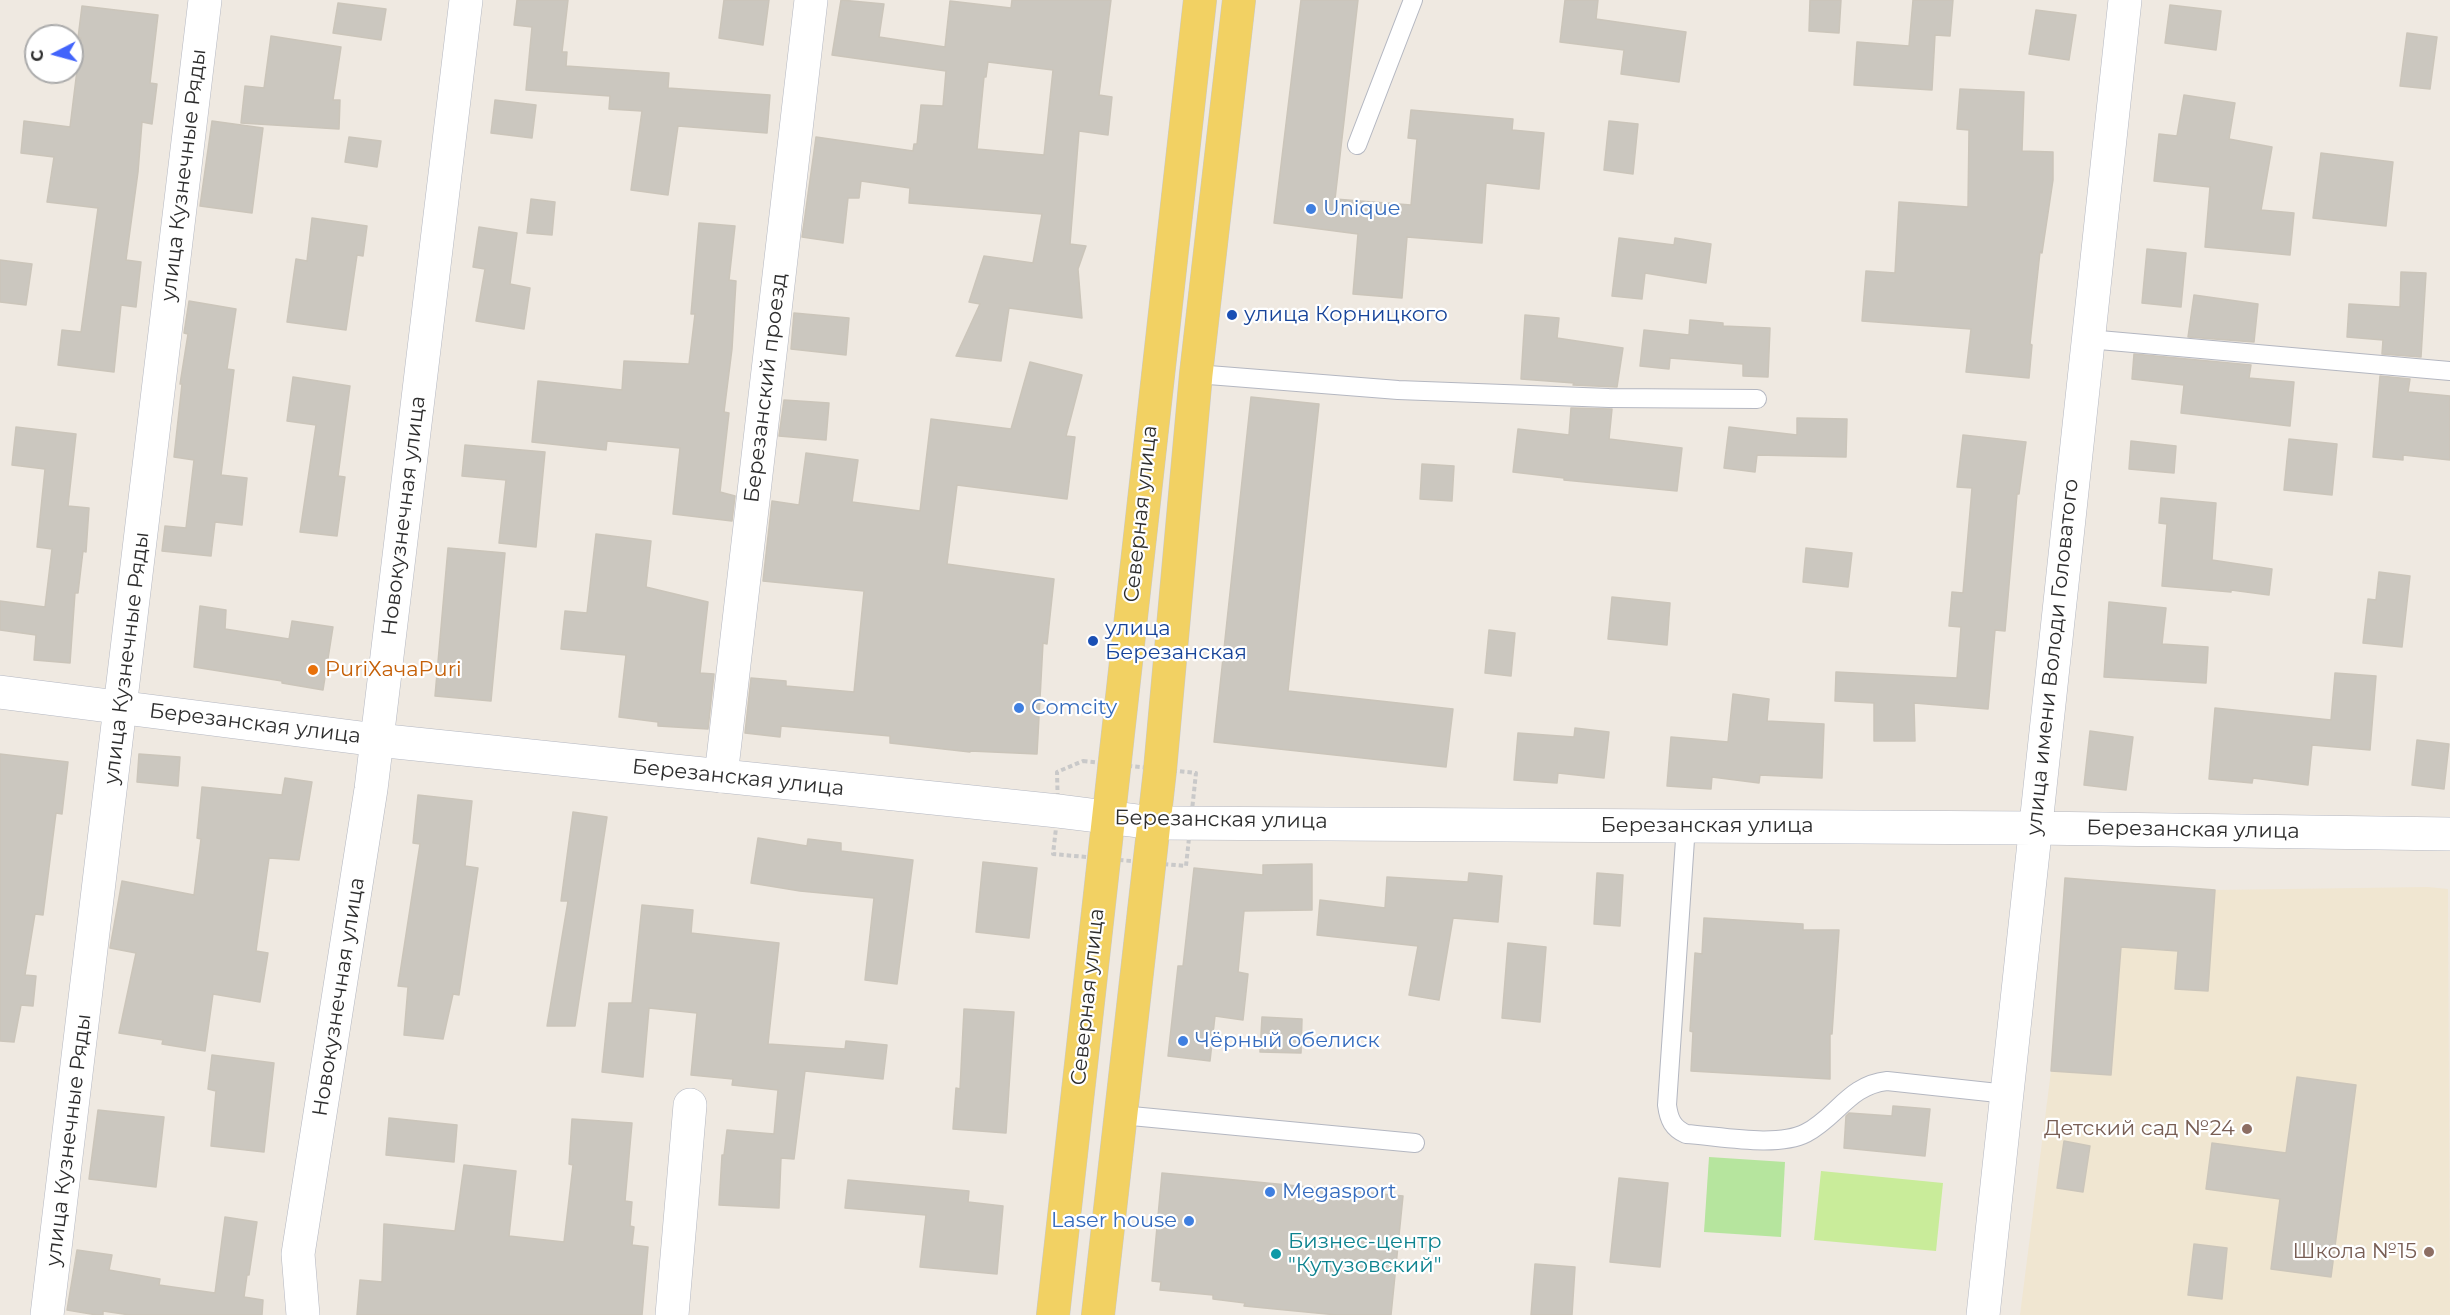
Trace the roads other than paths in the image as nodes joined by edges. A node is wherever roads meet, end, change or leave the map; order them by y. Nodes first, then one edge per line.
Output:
1 (205, 0) edge
2 (466, 0) edge
3 (811, 0) edge
4 (1200, 0) edge
5 (1239, 0) edge
6 (1413, 0) edge
7 (2125, 0) edge
8 (1357, 145) dead end
9 (2088, 339) junction
10 (2450, 371) edge
11 (1197, 374) junction
12 (1757, 399) dead end
13 (0, 692) edge
14 (121, 708) junction
15 (377, 740) junction
16 (721, 776) junction
17 (1107, 818) junction
18 (1154, 823) junction
19 (1686, 825) junction
20 (2034, 828) junction
21 (2450, 834) edge
22 (2007, 1094) junction
23 (690, 1105) dead end
24 (1121, 1116) junction
25 (1416, 1143) dead end
26 (47, 1315) edge
27 (303, 1315) edge
28 (672, 1315) edge
29 (1053, 1315) edge
30 (1098, 1315) edge
31 (1983, 1315) edge

1 - 14 street, улица Кузнечные Ряды
2 - 15 street, Новокузнечная улица
3 - 16 street, Березанский проезд
4 - 17 main road, Северная улица
5 - 11 main road, Северная улица
6 - 8 lane
7 - 9 street, улица имени Володи Головатого
9 - 10 lane
9 - 20 street, улица имени Володи Головатого
11 - 12 lane
11 - 18 main road, Северная улица
13 - 14 street, Березанская улица
14 - 15 street, Березанская улица
14 - 26 street, улица Кузнечные Ряды
15 - 16 street, Березанская улица
15 - 27 street, Новокузнечная улица
16 - 17 street, Березанская улица
17 - 18 street, Березанская улица
17 - 29 main road, Северная улица
18 - 19 street, Березанская улица
18 - 24 main road, Северная улица
19 - 20 street, Березанская улица
19 - 22 lane
20 - 21 street, Березанская улица
20 - 22 street, улица имени Володи Головатого
22 - 31 street, улица имени Володи Головатого
23 - 28 street
24 - 25 lane
24 - 30 main road, Северная улица

